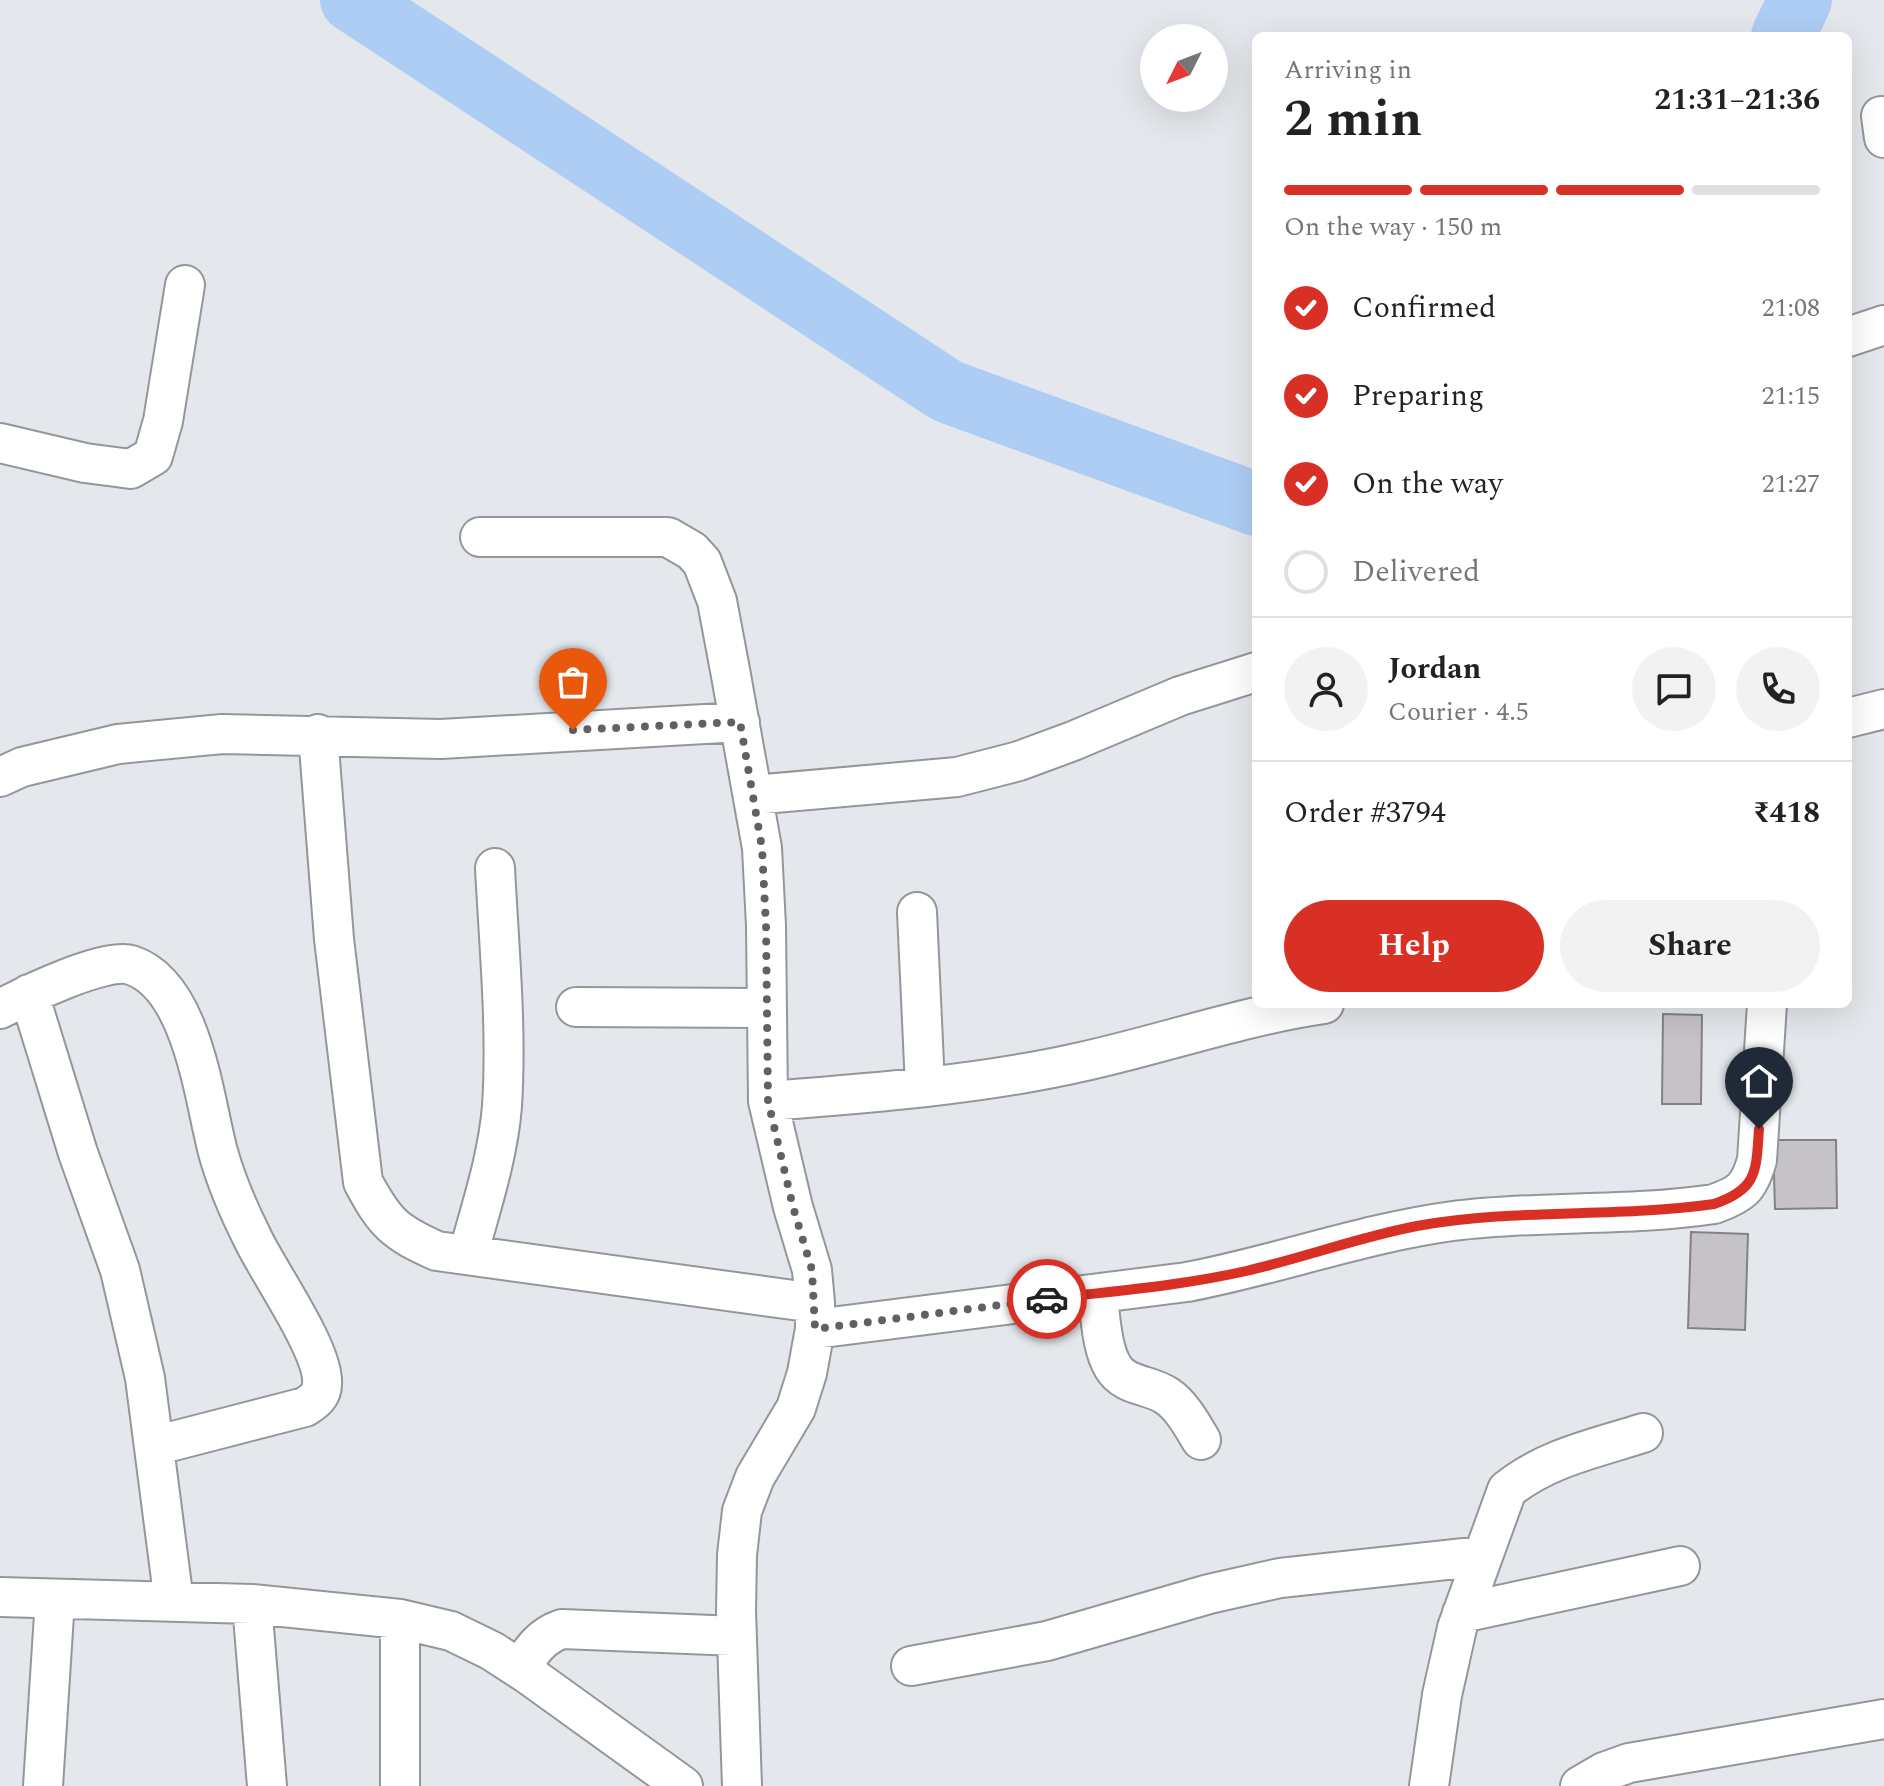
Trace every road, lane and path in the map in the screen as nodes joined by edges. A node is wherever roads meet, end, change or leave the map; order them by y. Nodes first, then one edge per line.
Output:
1 (185, 285) dead end
2 (1884, 325) edge
3 (1852, 336) edge
4 (0, 443) edge
5 (480, 537) dead end
6 (1252, 673) edge
7 (1884, 709) edge
8 (1852, 717) edge
9 (740, 722) junction
10 (318, 734) junction
11 (0, 777) edge
12 (753, 795) junction
13 (495, 868) dead end
14 (917, 912) dead end
15 (14, 1002) edge
16 (576, 1007) dead end
17 (765, 1008) junction
18 (1304, 1008) edge
19 (1767, 1008) edge
20 (925, 1086) junction
21 (768, 1101) junction
22 (468, 1255) junction
23 (1097, 1294) junction
24 (815, 1316) junction
25 (1643, 1433) dead end
26 (1201, 1440) dead end
27 (154, 1446) junction
28 (1483, 1556) junction
29 (1680, 1566) dead end
30 (0, 1597) edge
31 (55, 1599) junction
32 (174, 1602) junction
33 (252, 1604) junction
34 (1462, 1613) junction
35 (400, 1619) junction
36 (737, 1636) junction
37 (911, 1666) dead end
38 (520, 1669) junction
39 (1884, 1719) edge
40 (43, 1786) edge
41 (267, 1786) edge
42 (400, 1786) edge
43 (683, 1786) edge
44 (742, 1786) edge
45 (1429, 1786) edge
46 (1580, 1786) edge

1 - 4 street
2 - 3 street
5 - 9 street
6 - 12 street
7 - 8 street
9 - 10 street
9 - 12 street
10 - 11 street
10 - 22 street
12 - 17 street
13 - 22 street
14 - 20 street
15 - 27 street
15 - 27 street
16 - 17 street
17 - 21 street
18 - 20 street
19 - 23 street
20 - 21 street
21 - 24 street
22 - 24 street
23 - 24 street
23 - 26 street
24 - 36 street
25 - 28 street
27 - 32 street
28 - 34 street
28 - 37 street
29 - 34 street
30 - 31 street
31 - 32 street
31 - 40 street
32 - 33 street
33 - 35 street
33 - 41 street
34 - 45 street
35 - 38 street
35 - 42 street
36 - 38 street
36 - 44 street
38 - 43 street
39 - 46 street

